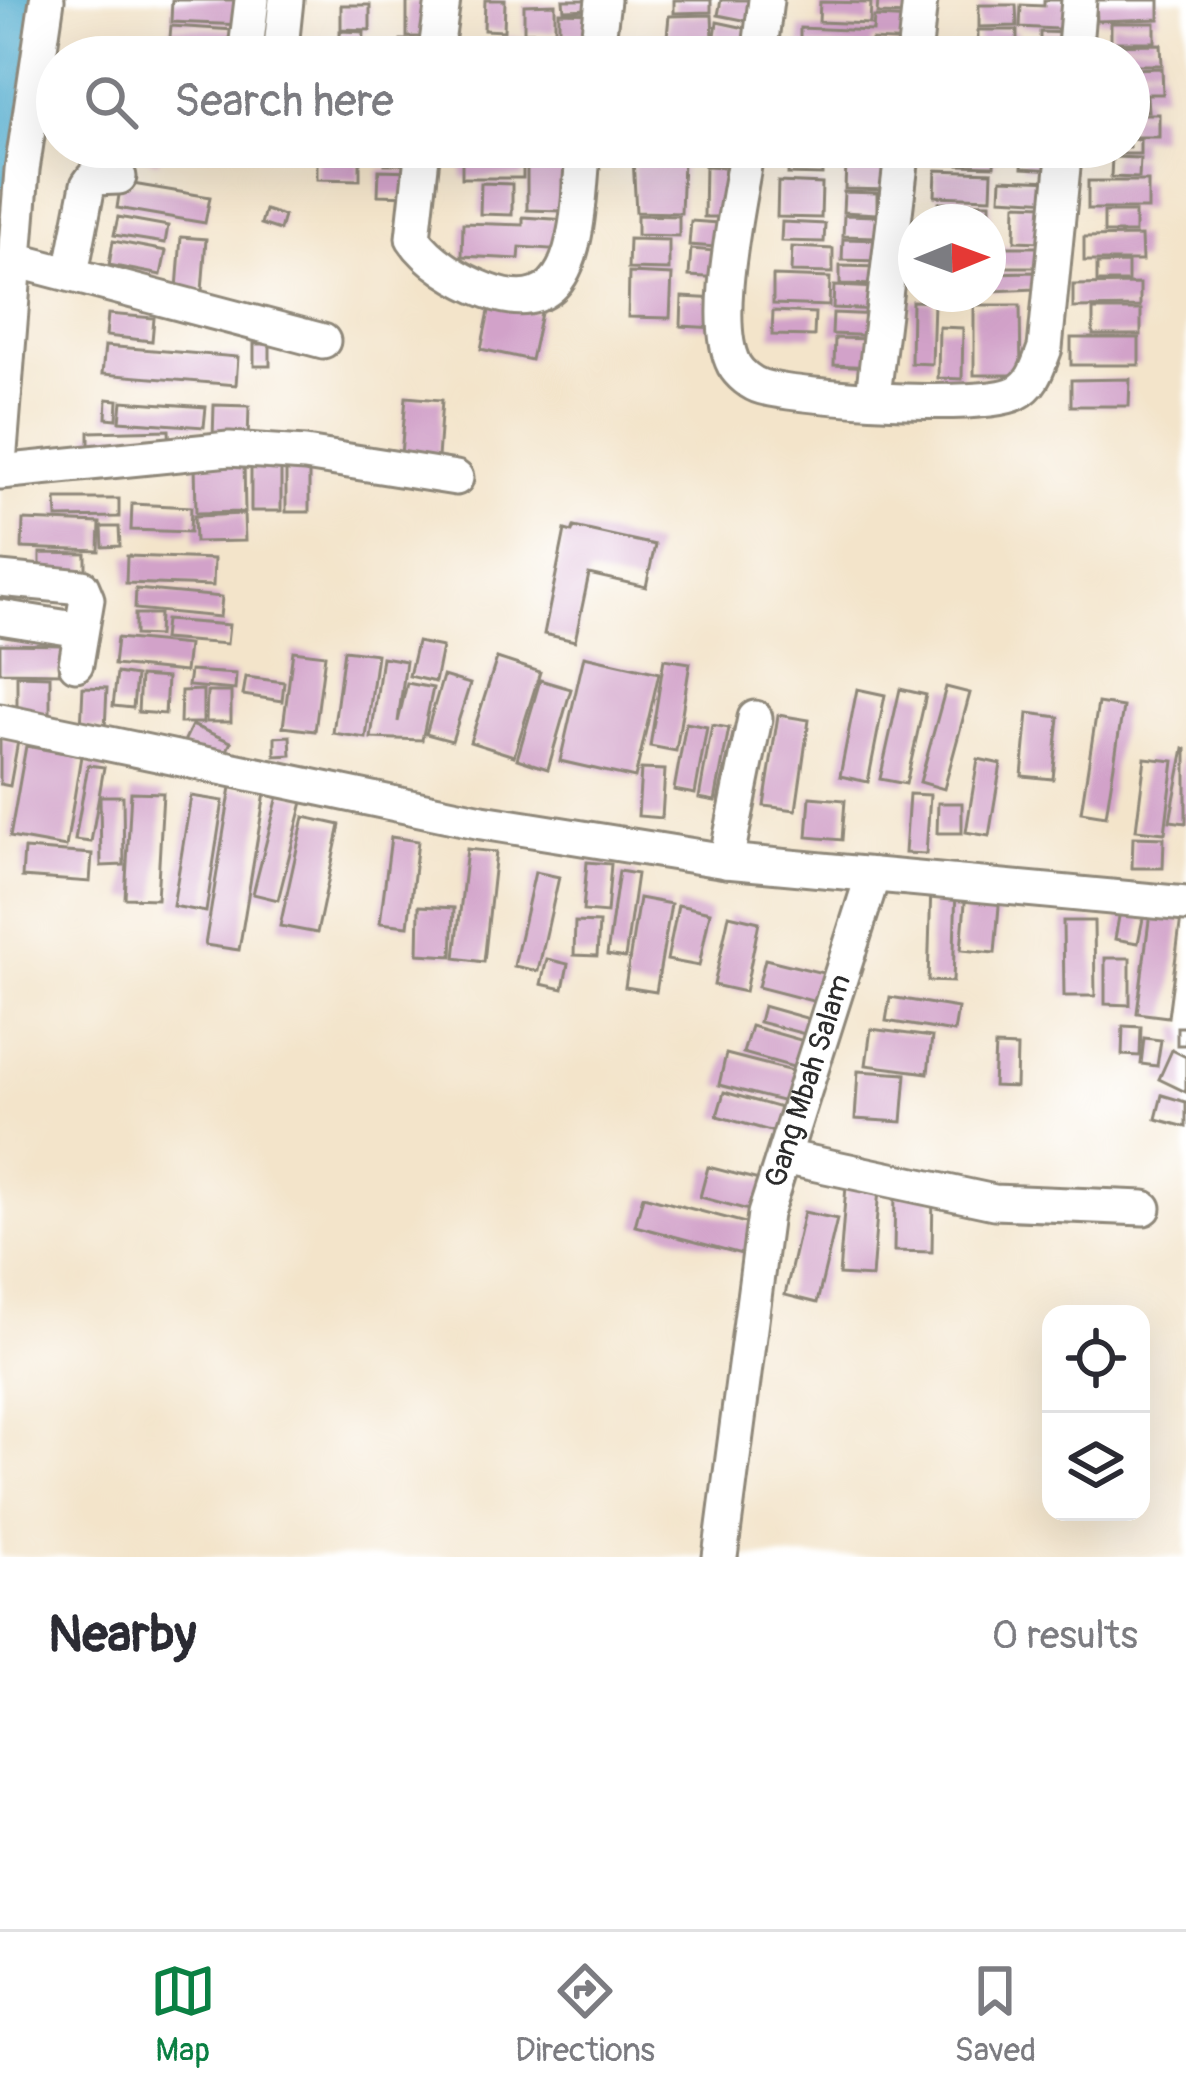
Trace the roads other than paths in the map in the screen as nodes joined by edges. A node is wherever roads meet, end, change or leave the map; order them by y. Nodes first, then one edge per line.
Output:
1 (47, 0) edge
2 (252, 0) edge
3 (286, 0) edge
4 (443, 0) edge
5 (603, 0) edge
6 (766, 0) edge
7 (920, 0) edge
8 (1079, 0) edge
9 (43, 36) edge
10 (248, 36) edge
11 (282, 36) edge
12 (438, 36) edge
13 (599, 36) edge
14 (762, 36) edge
15 (916, 36) edge
16 (1076, 36) edge
17 (36, 89) edge
18 (421, 168) edge
19 (581, 168) edge
20 (744, 168) edge
21 (900, 168) edge
22 (1063, 168) edge
23 (118, 177) dead end
24 (15, 260) junction
25 (71, 273) junction
26 (323, 341) dead end
27 (873, 396) junction
28 (0, 451) edge
29 (0, 472) edge
30 (456, 478) dead end
31 (0, 579) edge
32 (0, 617) edge
33 (755, 718) dead end
34 (0, 721) edge
35 (726, 861) junction
36 (873, 875) junction
37 (1186, 904) edge
38 (784, 1157) junction
39 (1144, 1208) dead end
40 (720, 1557) edge

1 - 9 street
2 - 10 street
3 - 11 street
4 - 12 street
5 - 13 street
6 - 14 street
7 - 15 street
8 - 16 street
17 - 24 street
18 - 19 street
20 - 27 street
21 - 27 street
22 - 27 street
23 - 25 street
24 - 25 street
24 - 28 street
25 - 26 street
29 - 30 street
31 - 32 street
33 - 35 street
34 - 35 street
35 - 36 street
36 - 37 street
36 - 38 street, Gang Mbah Salam
38 - 39 street
38 - 40 street, Gang Mbah Salam

